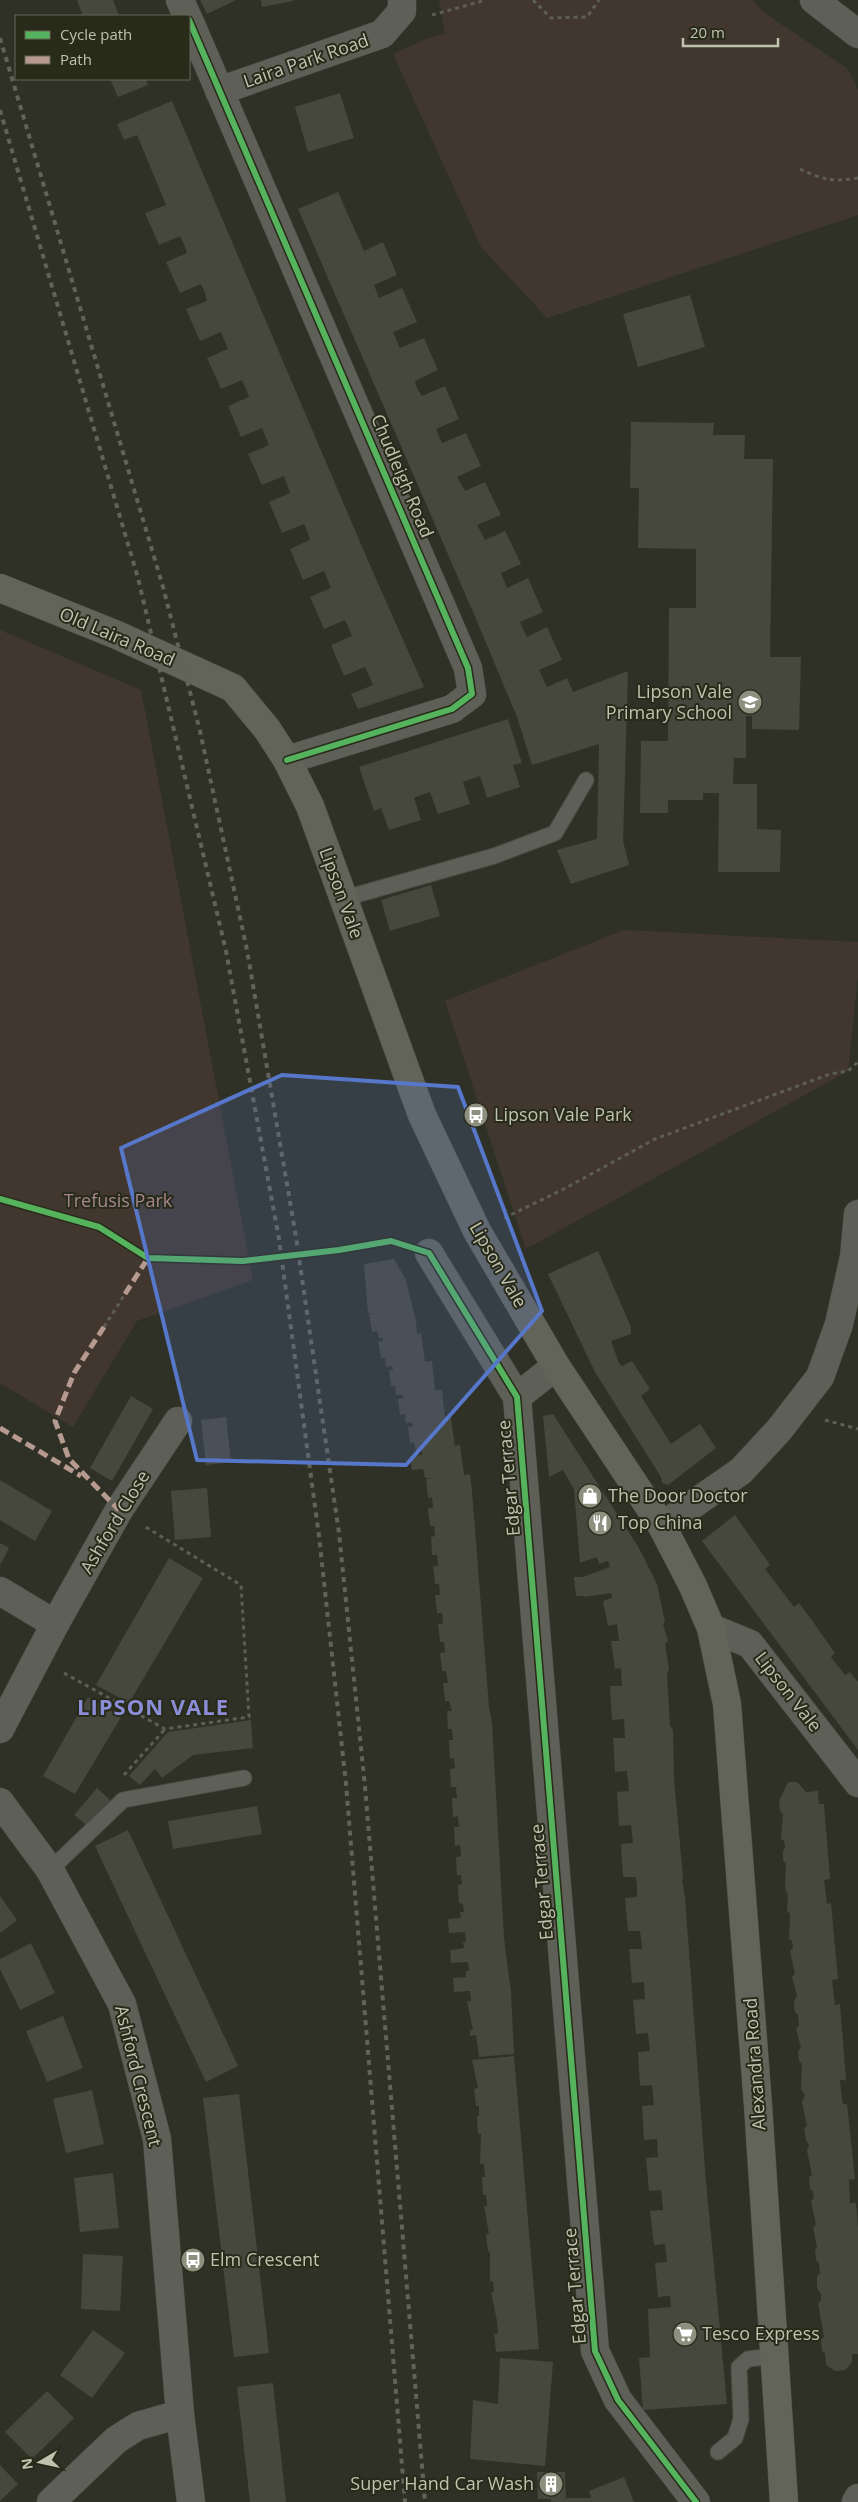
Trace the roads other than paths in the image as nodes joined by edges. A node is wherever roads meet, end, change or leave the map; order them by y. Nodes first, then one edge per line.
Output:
1 (180, 0) edge
2 (814, 0) edge
3 (402, 5) edge
4 (187, 15) edge
5 (190, 22) edge
6 (857, 31) edge
7 (219, 91) junction
8 (0, 588) edge
9 (233, 688) joint
10 (287, 760) junction
11 (586, 780) dead end
12 (342, 899) junction
13 (858, 1214) edge
14 (429, 1253) dead end
15 (556, 1366) junction
16 (517, 1397) junction
17 (178, 1421) dead end
18 (662, 1526) junction
19 (0, 1591) edge
20 (55, 1624) junction
21 (711, 1628) junction
22 (0, 1729) edge
23 (244, 1778) dead end
24 (858, 1783) edge
25 (0, 1802) edge
26 (50, 1870) junction
27 (774, 2356) junction
28 (180, 2414) junction
29 (718, 2452) dead end
30 (858, 2498) edge
31 (51, 2502) edge
32 (191, 2502) edge
33 (696, 2502) edge
34 (784, 2502) edge
35 (856, 2502) edge

1 - 4 street
2 - 6 street
3 - 7 street, Laira Park Road
5 - 7 street
7 - 10 street, Chudleigh Road
8 - 9 main road, Old Laira Road
9 - 10 main road, Lipson Vale
10 - 12 main road, Lipson Vale
11 - 12 lane
12 - 15 main road, Lipson Vale
13 - 18 street
14 - 16 street, Edgar Terrace
15 - 16 street, Edgar Terrace
15 - 18 main road, Lipson Vale
16 - 33 street, Edgar Terrace
17 - 20 street, Ashford Close
18 - 21 main road, Lipson Vale
19 - 20 street
20 - 22 street, Ashford Close
21 - 24 street, Lipson Vale
21 - 27 main road, Alexandra Road
23 - 26 lane
25 - 26 street, Ashford Crescent
26 - 28 street, Ashford Crescent
27 - 29 lane
27 - 34 main road, Alexandra Road
28 - 31 street
28 - 32 street, Ashford Crescent
30 - 35 street

